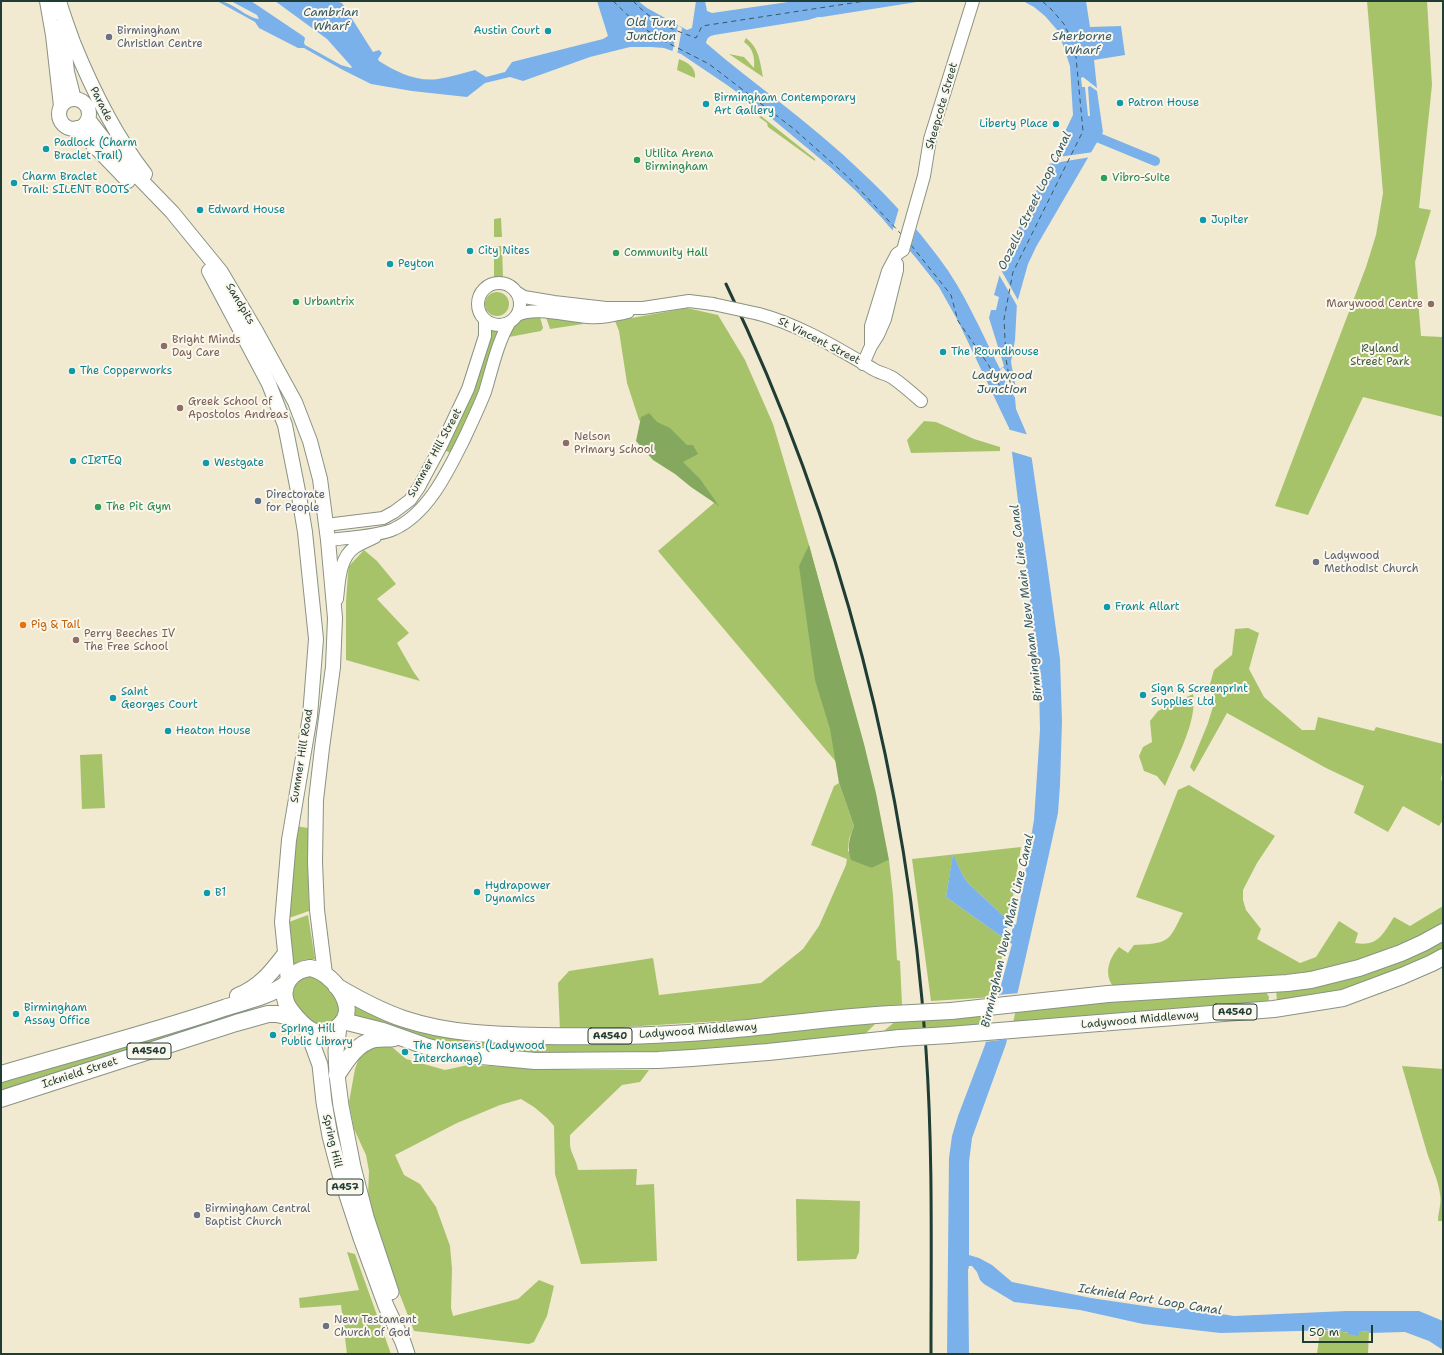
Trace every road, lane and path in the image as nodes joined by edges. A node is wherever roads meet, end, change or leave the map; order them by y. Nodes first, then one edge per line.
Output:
1 (47, 1) edge
2 (973, 1) edge
3 (60, 4) edge
4 (74, 99) junction
5 (61, 106) junction
6 (88, 119) junction
7 (77, 128) junction
8 (172, 212) junction
9 (516, 292) junction
10 (643, 308) junction
11 (513, 319) junction
12 (485, 320) junction
13 (863, 364) junction
14 (875, 371) dead end
15 (315, 529) junction
16 (383, 533) junction
17 (328, 540) junction
18 (335, 618) junction
19 (1443, 932) edge
20 (284, 956) junction
21 (1443, 957) edge
22 (325, 974) junction
23 (287, 982) junction
24 (1271, 984) junction
25 (336, 986) junction
26 (1274, 1009) junction
27 (196, 1018) junction
28 (302, 1023) junction
29 (341, 1023) junction
30 (404, 1038) junction
31 (1, 1074) edge
32 (338, 1075) junction
33 (1, 1100) edge
34 (405, 1348) edge

1 - 5 main road
2 - 13 street, Sheepcote Street
3 - 4 main road, Parade
3 - 8 main road, Parade
4 - 5 main road
4 - 6 main road
5 - 7 main road
6 - 7 main road
6 - 8 main road, Sandpits
7 - 15 main road, Sandpits
8 - 15 main road, Sandpits
9 - 10 street, St Vincent Street
9 - 11 street
9 - 12 street
10 - 11 street, St Vincent Street
10 - 13 street, St Vincent Street, bridge
11 - 12 street
11 - 16 street, Summer Hill Street
12 - 15 street, Summer Hill Street
13 - 14 street, St Vincent Street
15 - 17 main road
15 - 20 main road, Summer Hill Road
16 - 17 street, Summer Hill Street
16 - 18 street, Summer Hill Street
17 - 18 main road, Summer Hill Road
18 - 22 main road, Summer Hill Road
19 - 24 highway, A4540
20 - 23 main road, Summer Hill Road
20 - 27 highway, A4540
21 - 26 highway, Ladywood Middleway / A4540
22 - 23 highway, A4540
22 - 25 highway, Spring Hill / A4540
23 - 27 highway, Icknield Street / A4540
23 - 28 highway, Spring Hill
24 - 25 highway, Ladywood Middleway / A4540, bridge
24 - 26 highway
25 - 29 highway, Spring Hill / A4540
26 - 30 highway, Ladywood Middleway / A4540, bridge
27 - 31 highway, Icknield Street / A4540
28 - 29 highway, A4540
28 - 33 highway, Icknield Street / A4540
28 - 34 main road, Spring Hill / A457
29 - 30 highway, A4540
29 - 32 main road, Spring Hill / A457
30 - 32 highway, A4540
32 - 34 main road, Spring Hill / A457

